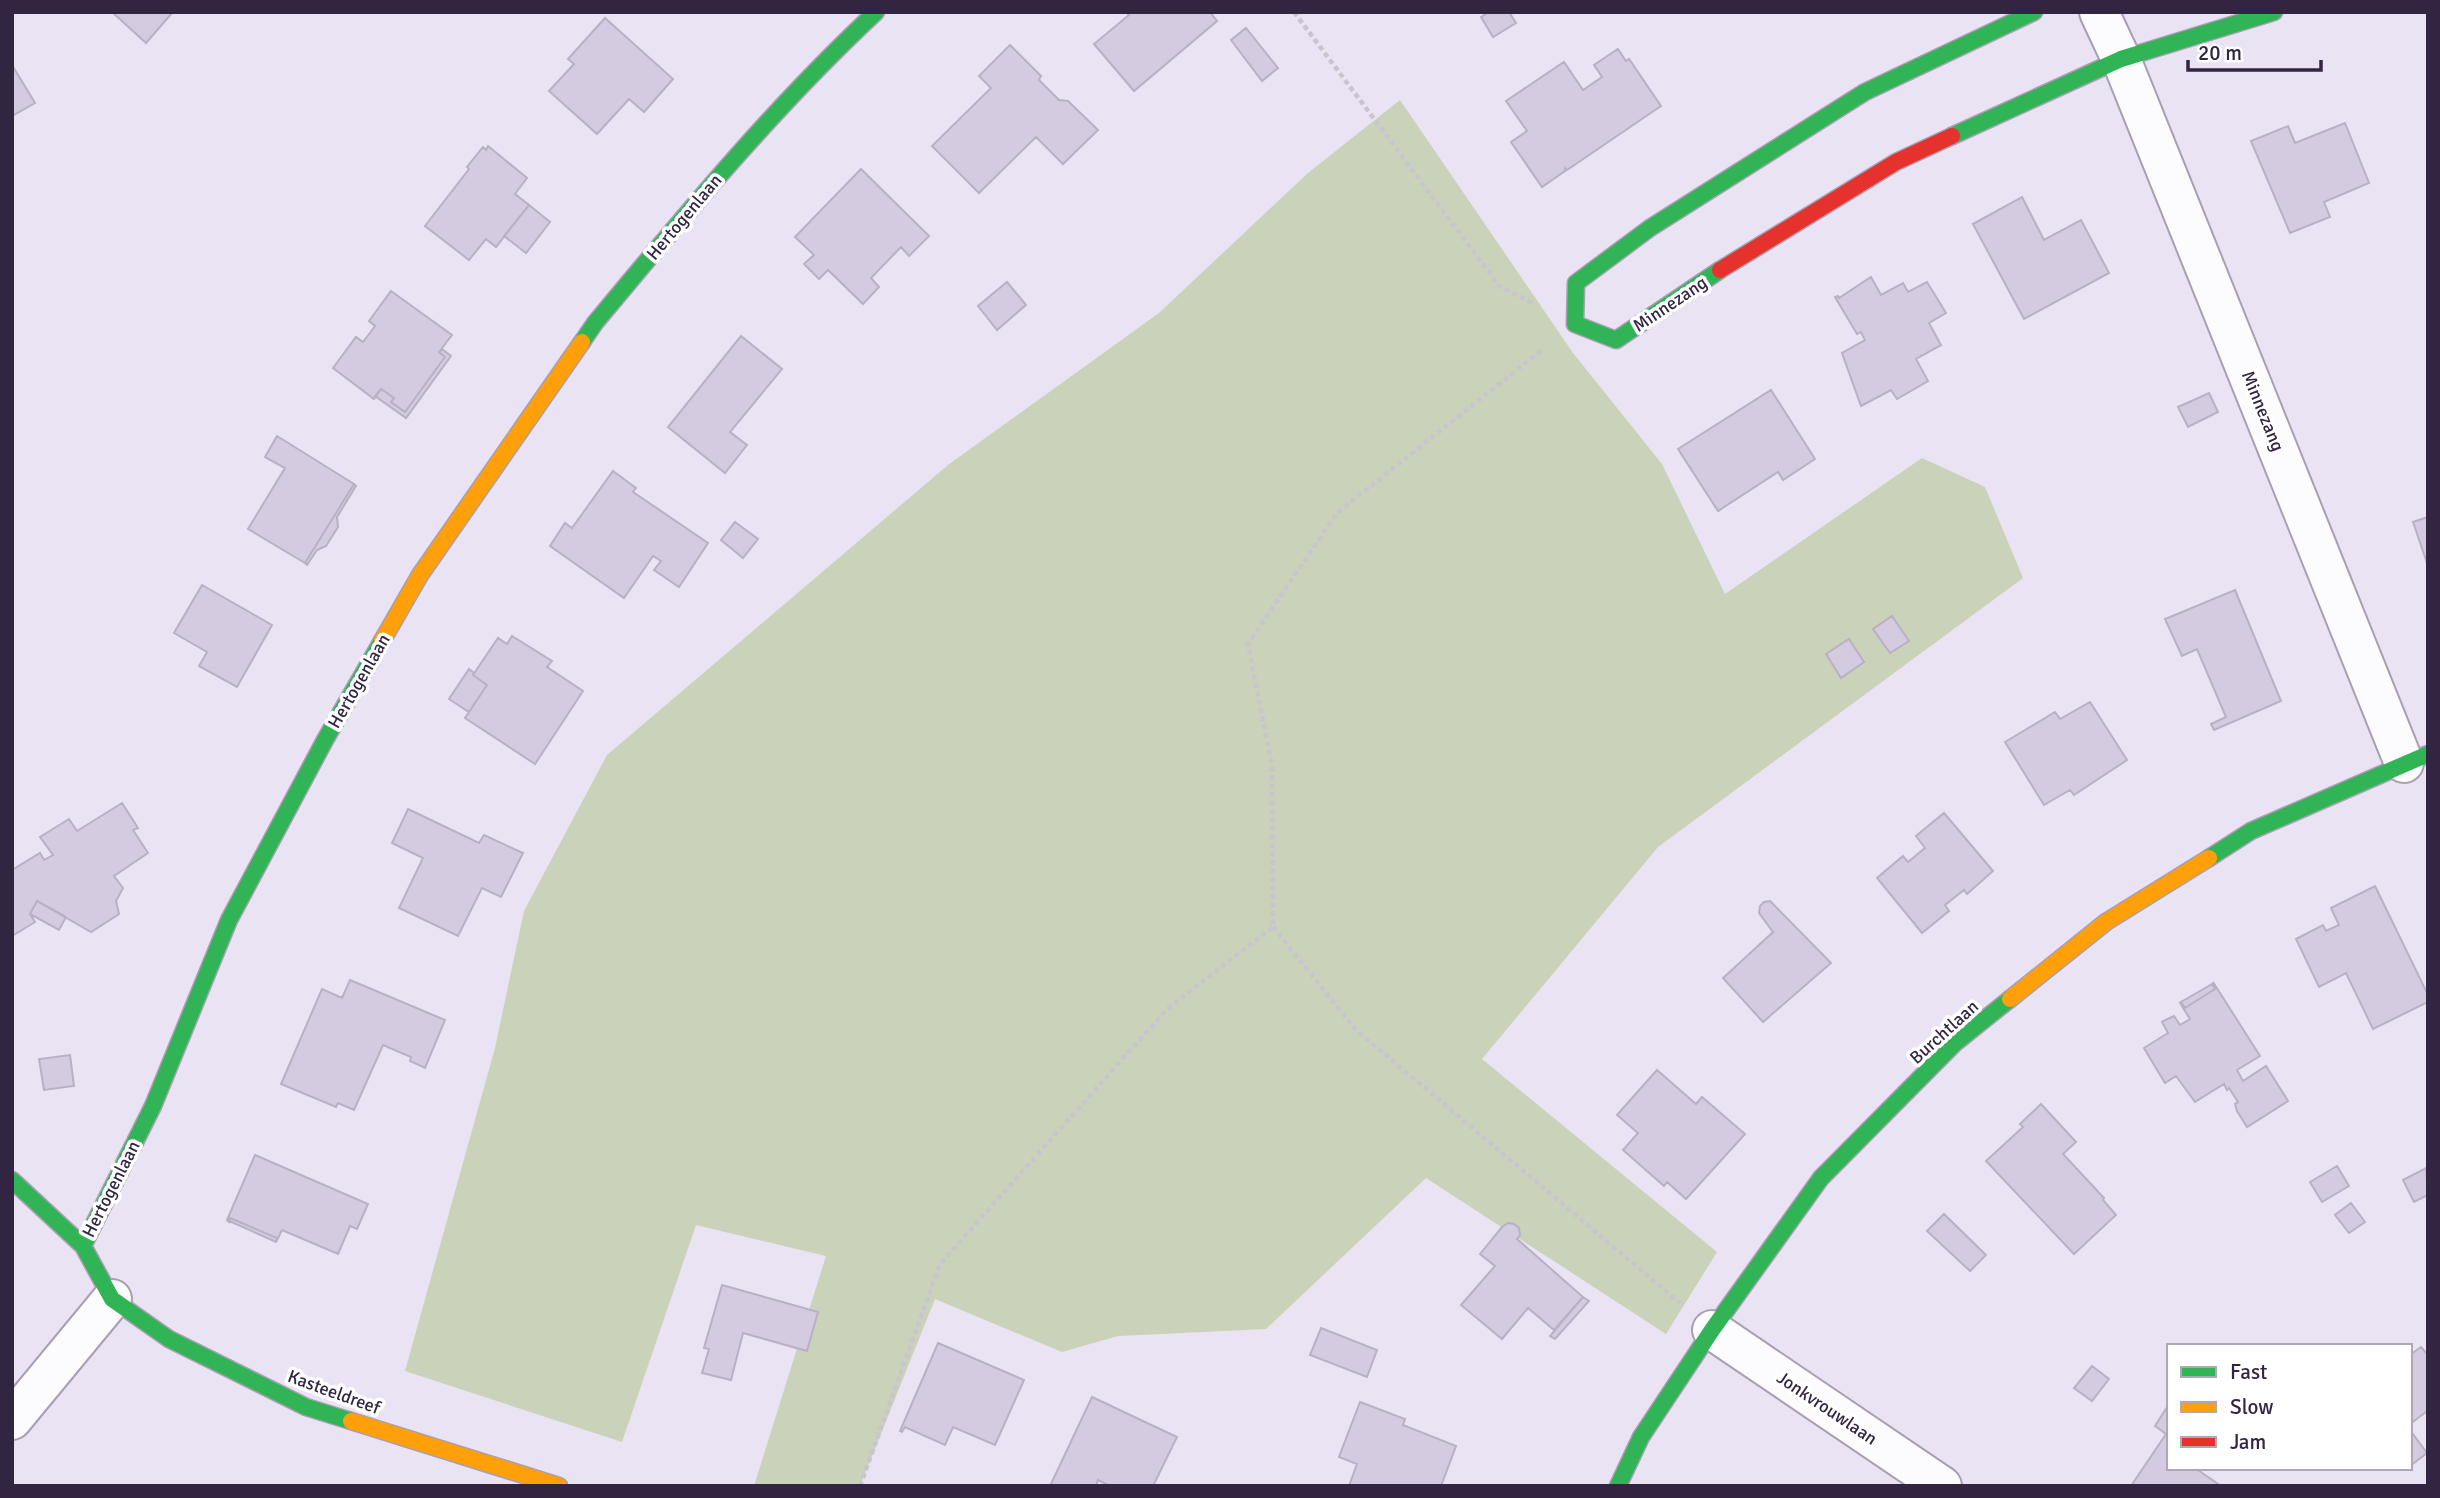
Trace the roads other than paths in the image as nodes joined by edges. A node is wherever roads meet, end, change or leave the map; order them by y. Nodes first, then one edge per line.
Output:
1 (876, 12) edge
2 (2035, 12) edge
3 (2099, 12) edge
4 (2274, 12) edge
5 (2122, 59) junction
6 (2416, 758) edge
7 (12, 1180) edge
8 (83, 1245) junction
9 (112, 1298) junction
10 (1712, 1330) junction
11 (12, 1420) edge
12 (559, 1486) edge
13 (1618, 1486) edge
14 (1942, 1486) edge

1 - 8 street, Hertogenlaan
2 - 5 street, Minnezang
3 - 5 street, Minnezang
4 - 5 street, Minnezang
5 - 6 street, Minnezang
6 - 10 street, Burchtlaan
7 - 8 street
8 - 9 street, Hertogenlaan
9 - 11 street
9 - 12 street, Kasteeldreef
10 - 13 street, Burchtlaan
10 - 14 street, Jonkvrouwlaan

